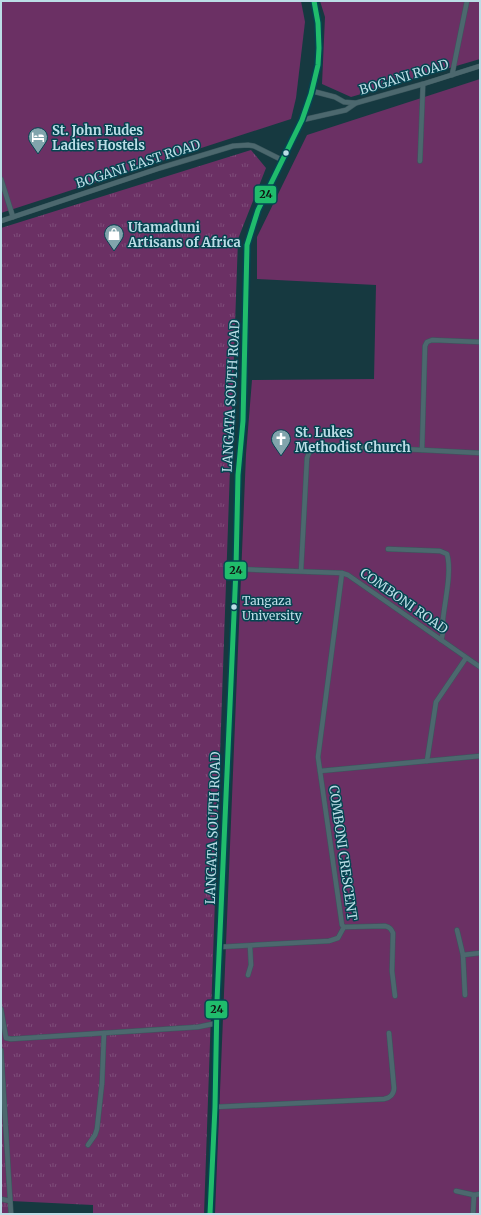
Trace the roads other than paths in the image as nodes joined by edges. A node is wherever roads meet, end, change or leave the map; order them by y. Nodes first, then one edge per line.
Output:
1 (314, 1) edge
2 (468, 1) edge
3 (480, 66) edge
4 (452, 75) junction
5 (423, 84) junction
6 (312, 91) junction
7 (356, 103) junction
8 (302, 120) junction
9 (282, 160) junction
10 (420, 161) dead end
11 (1, 179) edge
12 (12, 217) junction
13 (1, 221) edge
14 (480, 342) edge
15 (422, 450) junction
16 (480, 453) edge
17 (388, 549) dead end
18 (236, 569) junction
19 (301, 571) junction
20 (342, 573) junction
21 (441, 640) junction
22 (466, 658) junction
23 (480, 668) edge
24 (480, 756) edge
25 (427, 760) junction
26 (320, 771) junction
27 (344, 927) junction
28 (457, 930) dead end
29 (250, 946) junction
30 (219, 947) junction
31 (480, 953) edge
32 (463, 955) junction
33 (248, 975) dead end
34 (465, 995) dead end
35 (395, 996) dead end
36 (1, 1009) edge
37 (217, 1023) junction
38 (104, 1032) junction
39 (389, 1033) dead end
40 (1, 1050) edge
41 (215, 1107) junction
42 (88, 1145) dead end
43 (456, 1191) dead end
44 (480, 1194) edge
45 (474, 1195) junction
46 (1, 1199) edge
47 (10, 1201) junction
48 (11, 1214) edge
49 (210, 1214) edge
50 (473, 1214) edge

1 - 6 street, LANGATA SOUTH ROAD
2 - 4 street
3 - 4 street, BOGANI ROAD
4 - 5 street, BOGANI ROAD
5 - 7 street, BOGANI ROAD
5 - 10 street
6 - 7 street, BOGANI ROAD
6 - 8 street, LANGATA SOUTH ROAD
7 - 8 street
8 - 9 street, LANGATA SOUTH ROAD
9 - 12 street, BOGANI EAST ROAD
9 - 18 street, LANGATA SOUTH ROAD
11 - 12 street
12 - 13 street, BOGANI EAST ROAD
14 - 15 street
15 - 16 street
15 - 19 street
17 - 21 street
18 - 19 street, COMBONI ROAD
18 - 30 street, LANGATA SOUTH ROAD
19 - 20 street, COMBONI ROAD
20 - 21 street, COMBONI ROAD
20 - 26 street, COMBONI CRESCENT
21 - 22 street, COMBONI ROAD
22 - 23 street, COMBONI ROAD
22 - 25 street
24 - 25 street
25 - 26 street
26 - 27 street, COMBONI CRESCENT
27 - 29 street, COMBONI CRESCENT
27 - 35 street
28 - 32 street
29 - 30 street, COMBONI CRESCENT
29 - 33 street
30 - 37 street, LANGATA SOUTH ROAD
31 - 32 street
32 - 34 street
36 - 38 street
37 - 38 street
37 - 41 street, LANGATA SOUTH ROAD
38 - 42 street
39 - 41 street
40 - 47 street
41 - 49 street, LANGATA SOUTH ROAD
43 - 45 street
44 - 45 street
45 - 50 street
46 - 47 street
47 - 48 street

